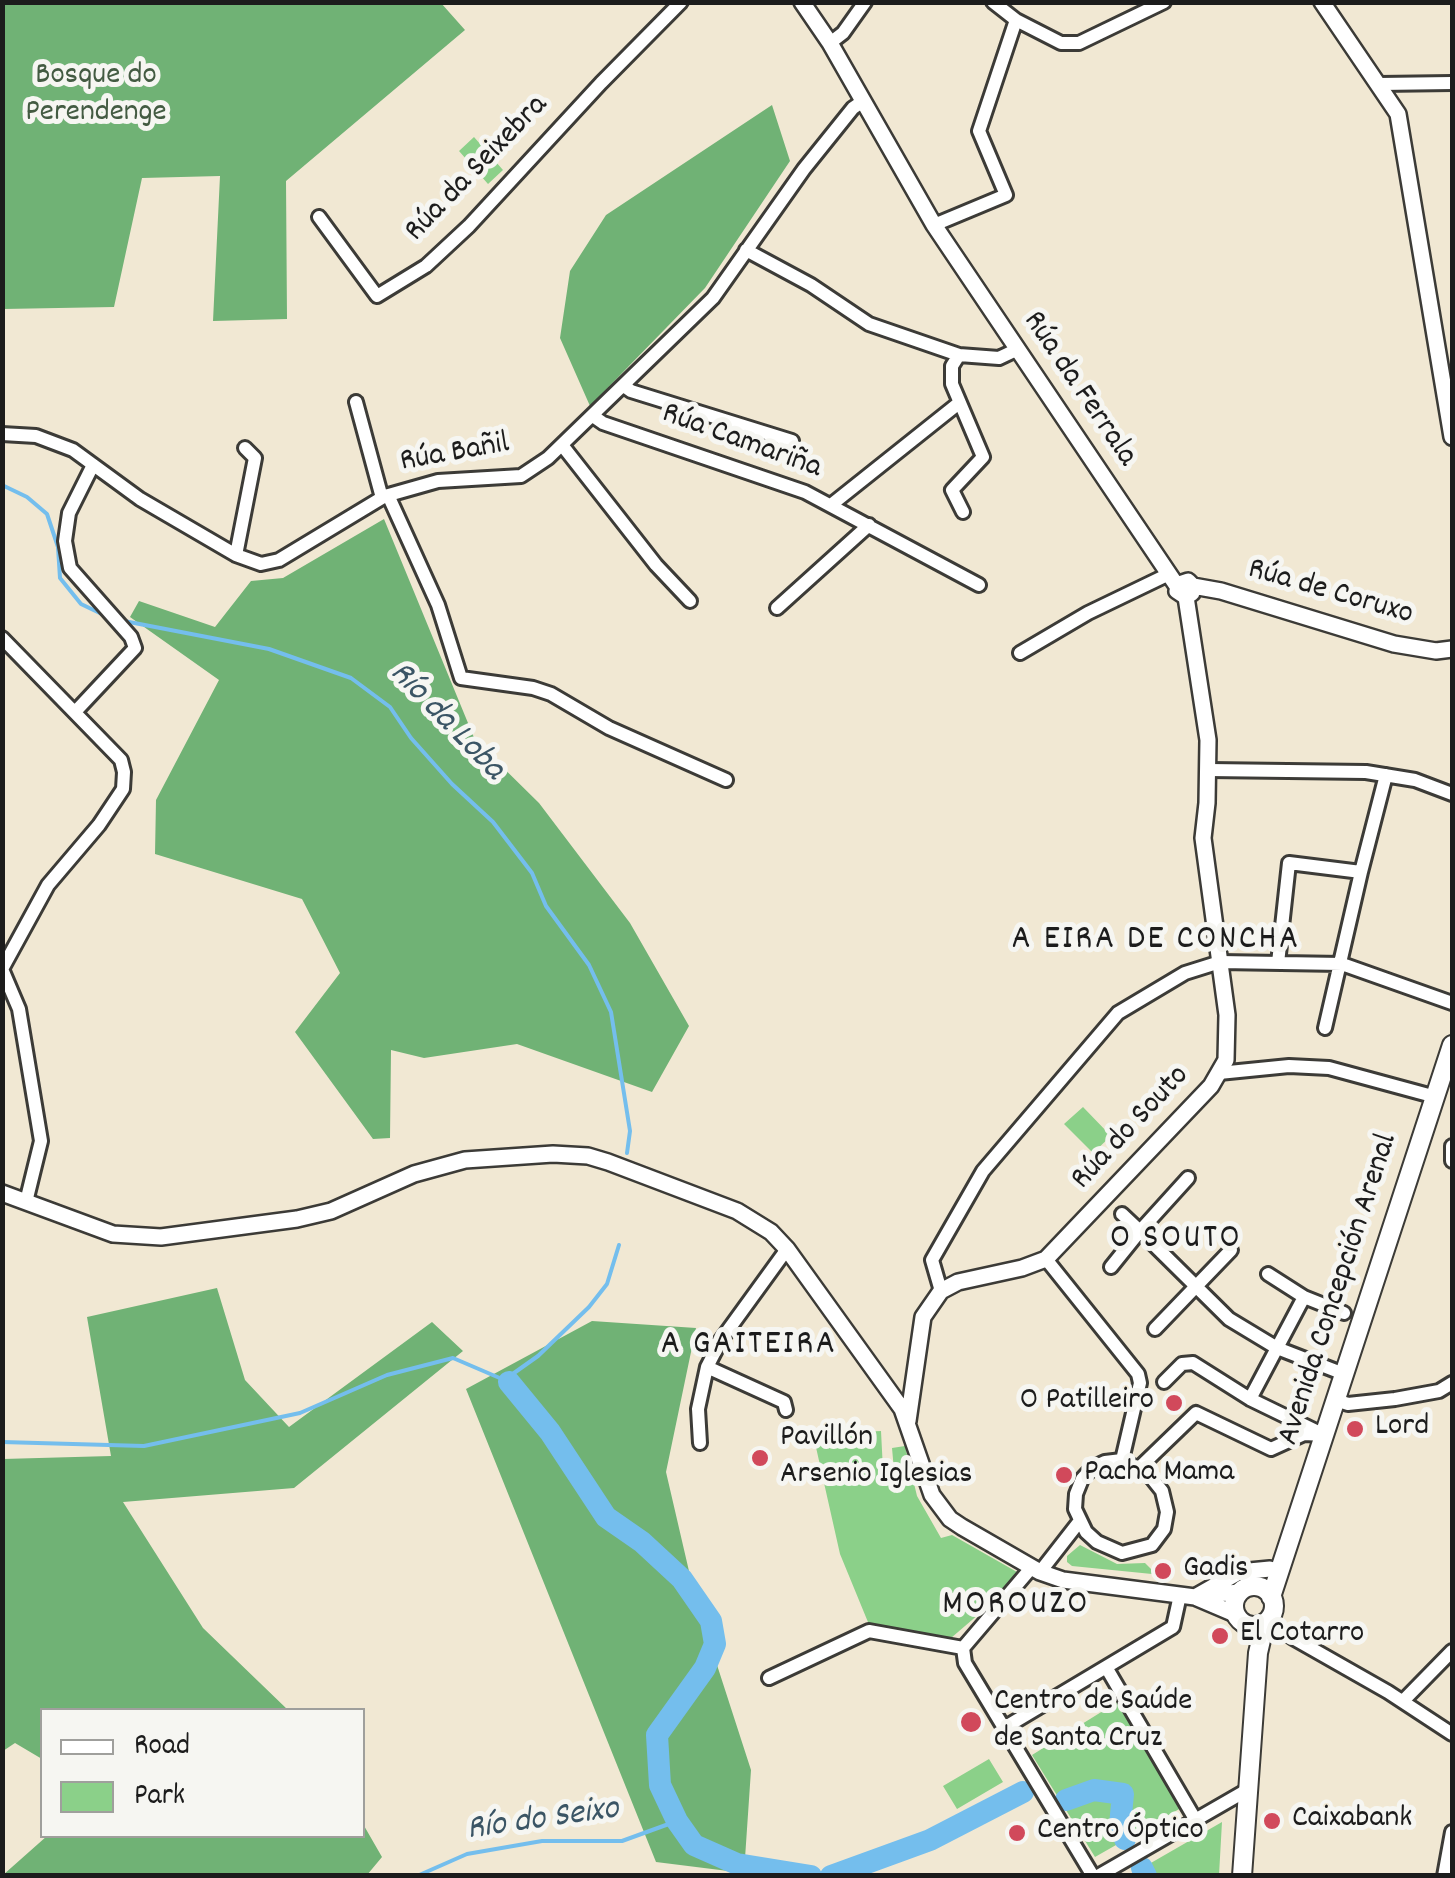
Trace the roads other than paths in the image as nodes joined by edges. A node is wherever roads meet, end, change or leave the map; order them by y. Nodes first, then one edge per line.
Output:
1 (681, 2) edge
2 (802, 2) edge
3 (864, 2) edge
4 (993, 2) edge
5 (1164, 2) edge
6 (1322, 2) edge
7 (1016, 20) junction
8 (830, 42) junction
9 (1380, 84) junction
10 (1452, 84) edge
11 (863, 101) junction
12 (318, 216) dead end
13 (934, 225) junction
14 (746, 250) junction
15 (1018, 349) junction
16 (960, 355) junction
17 (624, 386) junction
18 (356, 402) dead end
19 (959, 402) junction
20 (592, 416) junction
21 (2, 434) edge
22 (1452, 436) edge
23 (792, 440) dead end
24 (562, 445) junction
25 (246, 448) dead end
26 (93, 466) junction
27 (385, 496) junction
28 (831, 504) junction
29 (963, 512) dead end
30 (869, 525) junction
31 (236, 554) junction
32 (979, 585) dead end
33 (1181, 586) junction
34 (690, 601) dead end
35 (777, 608) dead end
36 (2, 638) edge
37 (1452, 649) edge
38 (1020, 652) dead end
39 (76, 712) junction
40 (1208, 770) junction
41 (1386, 774) junction
42 (726, 780) dead end
43 (1452, 794) edge
44 (1361, 872) junction
45 (1220, 962) junction
46 (1278, 963) junction
47 (1342, 964) junction
48 (2, 969) edge
49 (1452, 1003) edge
50 (1325, 1028) dead end
51 (1452, 1045) edge
52 (1220, 1074) junction
53 (1436, 1096) junction
54 (1452, 1146) edge
55 (1452, 1161) edge
56 (1188, 1178) dead end
57 (2, 1193) edge
58 (26, 1202) junction
59 (1122, 1214) dead end
60 (1140, 1232) junction
61 (787, 1249) junction
62 (1232, 1250) dead end
63 (1046, 1259) junction
64 (1111, 1267) dead end
65 (1268, 1274) dead end
66 (1195, 1287) junction
67 (941, 1290) junction
68 (1304, 1297) junction
69 (1344, 1313) dead end
70 (1155, 1328) dead end
71 (1277, 1348) junction
72 (707, 1367) junction
73 (1344, 1374) junction
74 (1164, 1382) dead end
75 (1452, 1384) edge
76 (1250, 1399) junction
77 (1336, 1400) junction
78 (786, 1410) dead end
79 (908, 1421) junction
80 (1324, 1435) junction
81 (700, 1442) dead end
82 (1122, 1460) junction
83 (1139, 1468) junction
84 (1080, 1522) junction
85 (1284, 1555) junction
86 (1036, 1569) junction
87 (1270, 1569) junction
88 (1245, 1590) junction
89 (1191, 1596) junction
90 (1271, 1596) junction
91 (1254, 1621) junction
92 (1285, 1633) junction
93 (963, 1648) junction
94 (1259, 1650) junction
95 (1452, 1651) edge
96 (1106, 1667) junction
97 (769, 1678) dead end
98 (1402, 1701) junction
99 (1004, 1728) junction
100 (1452, 1734) edge
101 (1249, 1789) junction
102 (1195, 1820) junction
103 (1452, 1832) edge
104 (1096, 1876) edge
105 (1242, 1876) edge
106 (1444, 1876) edge

1 - 12 street, Rúa da Seixebra
2 - 8 street, Rúa da Ferrala
3 - 8 street
4 - 7 street
5 - 7 street
6 - 9 street
7 - 13 street
8 - 11 street, Rúa da Ferrala
9 - 10 street
9 - 22 street
11 - 13 street, Rúa da Ferrala
11 - 14 street, Rúa Bañil
13 - 15 street, Rúa da Ferrala
14 - 16 street
14 - 17 street, Rúa Bañil
15 - 16 street
15 - 33 street, Rúa da Ferrala
16 - 19 street
17 - 20 street, Rúa Bañil
17 - 23 street
18 - 27 street
19 - 28 street
19 - 29 street
20 - 24 street, Rúa Bañil
20 - 28 street, Rúa Camariña
21 - 26 street, Rúa Bañil
24 - 27 street, Rúa Bañil
24 - 34 street
25 - 31 street
26 - 31 street, Rúa Bañil
26 - 39 street
27 - 31 street, Rúa Bañil
27 - 42 street
28 - 30 street, Rúa Camariña
30 - 32 street, Rúa Camariña
30 - 35 street
33 - 37 street, Rúa de Coruxo
33 - 38 street
33 - 40 street, Rúa do Souto
36 - 39 street
39 - 48 street
40 - 41 street
40 - 45 street, Rúa do Souto
41 - 43 street
41 - 44 street
44 - 46 street
44 - 47 street
45 - 46 street
45 - 52 street, Rúa do Souto
45 - 67 street
46 - 47 street
47 - 49 street
47 - 50 street
48 - 58 street
51 - 53 main road, Avenida Concepción Arenal
52 - 53 street
52 - 63 street, Rúa do Souto
53 - 73 main road, Avenida Concepción Arenal
54 - 55 street
56 - 60 street
57 - 58 street
58 - 61 street
59 - 60 street
60 - 64 street
60 - 66 street
61 - 72 street
61 - 79 street
62 - 66 street
63 - 67 street
63 - 82 street
65 - 68 street
66 - 70 street
66 - 71 street
67 - 79 street
68 - 69 street
68 - 71 street
71 - 73 street
71 - 76 street
72 - 78 street
72 - 81 street
73 - 77 main road, Avenida Concepción Arenal
74 - 76 street
75 - 77 street
76 - 80 street
77 - 80 main road, Avenida Concepción Arenal
79 - 86 street
80 - 83 street
80 - 85 main road, Avenida Concepción Arenal
82 - 83 street
82 - 84 street
83 - 84 street
84 - 86 street
85 - 87 main road, Avenida Concepción Arenal
85 - 90 main road, Avenida Concepción Arenal
86 - 89 street
86 - 93 street
87 - 88 main road, Avenida Concepción Arenal
87 - 89 street
88 - 89 street
88 - 90 main road
88 - 91 main road
89 - 91 street
89 - 96 street
90 - 91 main road, Avenida Concepción Arenal
91 - 92 street
91 - 94 main road, Avenida Concepción Arenal
92 - 94 street
92 - 98 street
93 - 97 street
93 - 99 street
94 - 101 main road, Avenida Concepción Arenal
95 - 98 street
96 - 99 street
96 - 102 street
98 - 100 street
99 - 104 street
101 - 102 street
101 - 105 main road, Avenida Concepción Arenal
102 - 104 street
103 - 106 street

